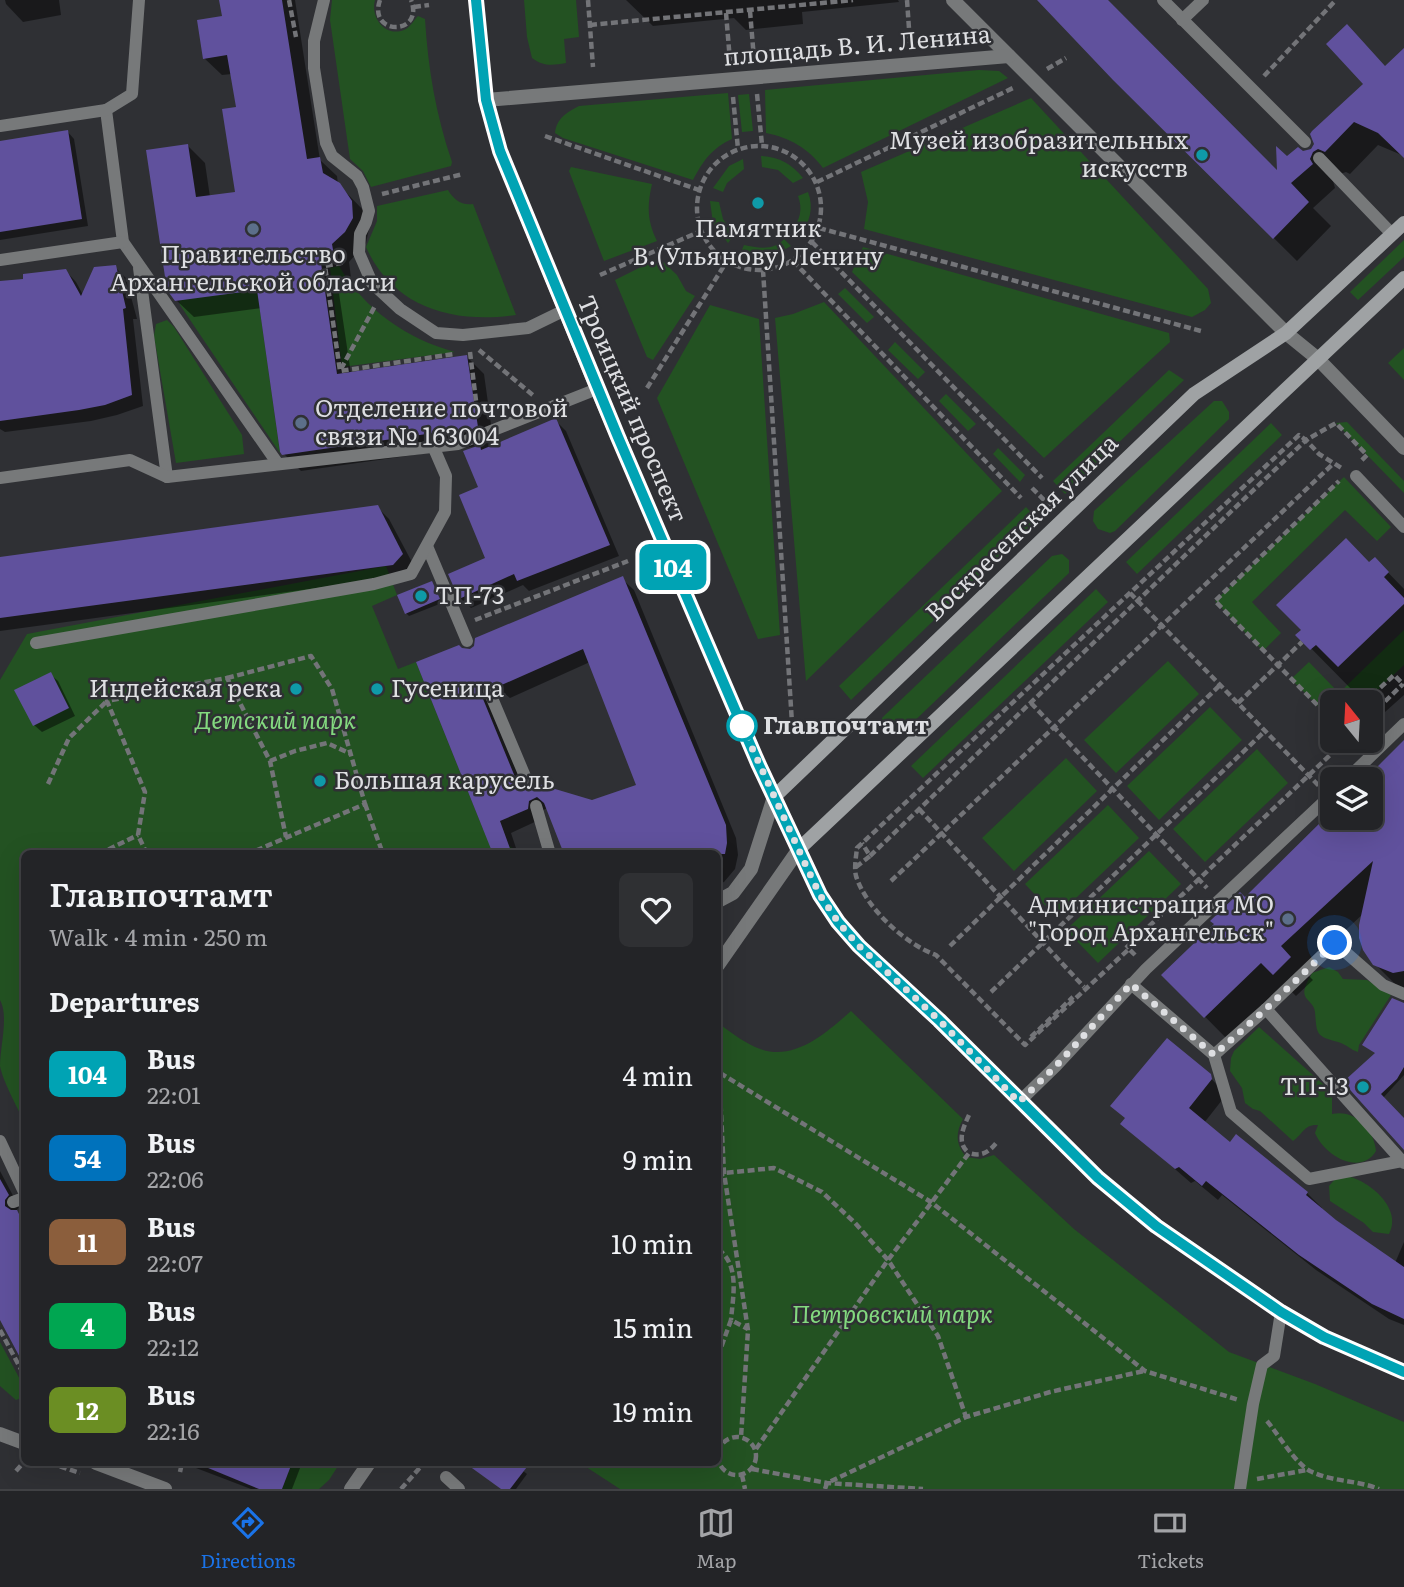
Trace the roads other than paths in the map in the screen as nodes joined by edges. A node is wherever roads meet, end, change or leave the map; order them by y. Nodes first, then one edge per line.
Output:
1 (139, 0) edge
2 (324, 0) edge
3 (476, 0) edge
4 (953, 0) edge
5 (1163, 0) edge
6 (1203, 0) edge
7 (1182, 20) junction
8 (1009, 56) junction
9 (486, 100) junction
10 (106, 110) junction
11 (0, 126) edge
12 (1305, 142) dead end
13 (1319, 158) dead end
14 (1404, 223) edge
15 (1392, 234) junction
16 (123, 242) junction
17 (0, 260) edge
18 (138, 265) junction
19 (1404, 278) edge
20 (565, 310) junction
21 (1286, 333) junction
22 (1318, 359) junction
23 (597, 389) junction
24 (433, 446) junction
25 (1404, 448) edge
26 (278, 464) junction
27 (1353, 474) road end
28 (167, 477) junction
29 (0, 478) edge
30 (1404, 527) edge
31 (427, 546) junction
32 (467, 641) dead end
33 (36, 643) dead end
34 (489, 691) dead end
35 (1404, 724) edge
36 (1360, 767) edge
37 (527, 781) dead end
38 (774, 797) junction
39 (536, 806) dead end
40 (1320, 806) edge
41 (799, 849) junction
42 (549, 850) edge
43 (721, 899) edge
44 (721, 961) edge
45 (1131, 984) junction
46 (1404, 994) edge
47 (1266, 1009) junction
48 (1214, 1055) junction
49 (1019, 1102) junction
50 (0, 1141) edge
51 (1403, 1162) edge
52 (21, 1186) edge
53 (1281, 1312) junction
54 (1404, 1372) edge
55 (0, 1434) edge
56 (21, 1442) edge
57 (104, 1466) edge
58 (367, 1466) edge
59 (446, 1477) dead end
60 (1241, 1483) edge
61 (165, 1489) edge
62 (351, 1489) edge
63 (459, 1489) edge

1 - 10 lane
2 - 20 lane
3 - 9 main road, Троицкий проспект
4 - 8 street
5 - 7 lane
6 - 7 lane
7 - 12 lane
8 - 9 street, площадь В. И. Ленина
8 - 21 street, площадь В. И. Ленина
9 - 20 main road, Троицкий проспект
10 - 11 lane
10 - 16 lane
13 - 15 lane
14 - 15 main road, Воскресенская улица
15 - 21 main road, Воскресенская улица
16 - 17 lane
16 - 18 lane
18 - 26 lane
18 - 28 lane
19 - 22 main road
20 - 23 main road, Троицкий проспект
21 - 22 street, площадь В. И. Ленина
21 - 38 main road, Воскресенская улица
22 - 25 street, площадь В. И. Ленина
22 - 41 main road
23 - 24 lane
23 - 38 main road, Троицкий проспект
24 - 26 lane
24 - 31 lane
26 - 28 lane
27 - 30 lane
28 - 29 lane
31 - 32 lane
31 - 33 lane
34 - 37 lane
35 - 36 lane
38 - 41 main road, Троицкий проспект
38 - 43 street, Воскресенская улица
39 - 42 lane
40 - 45 lane
41 - 44 street
41 - 49 main road, Троицкий проспект
45 - 48 lane
45 - 49 lane
46 - 47 lane
47 - 48 lane
47 - 51 lane
48 - 51 lane
49 - 53 main road, Троицкий проспект
50 - 52 lane
53 - 54 main road, Троицкий проспект
53 - 60 lane
55 - 56 street
57 - 61 street
58 - 62 street
59 - 63 lane

